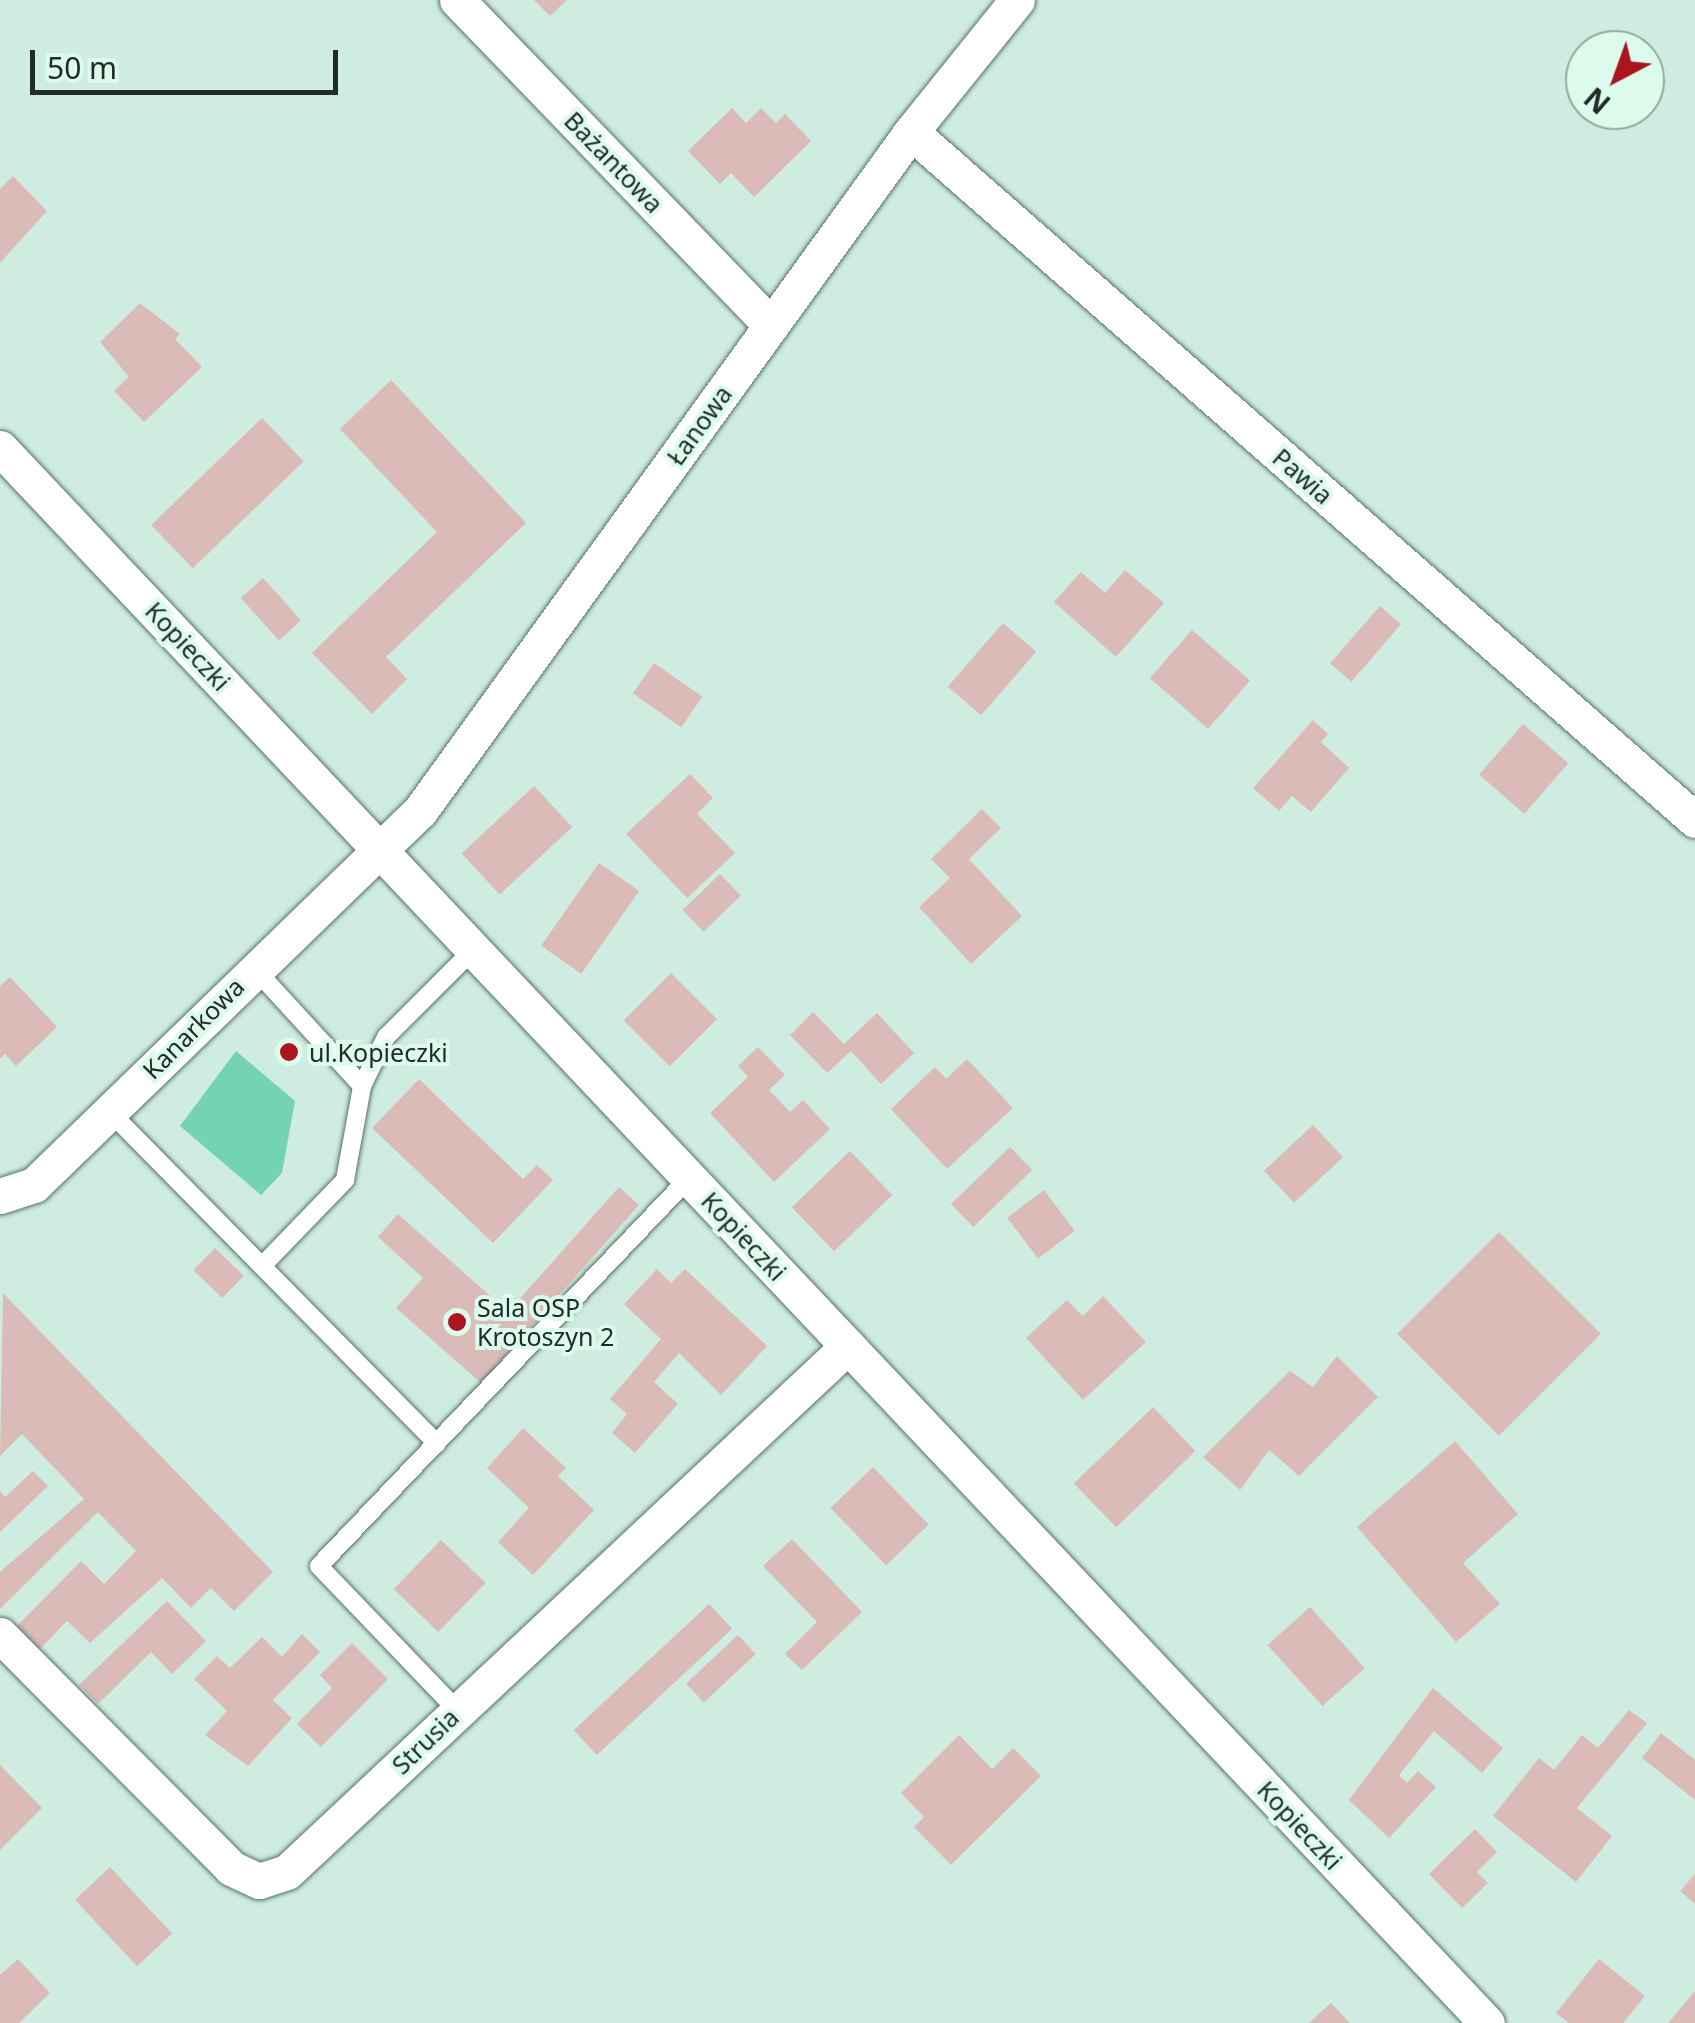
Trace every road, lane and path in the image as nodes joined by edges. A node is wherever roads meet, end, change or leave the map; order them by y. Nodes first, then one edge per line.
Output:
1 (457, 0) edge
2 (1017, 0) edge
3 (911, 132) junction
4 (772, 325) junction
5 (0, 448) edge
6 (1695, 820) edge
7 (382, 851) junction
8 (474, 949) junction
9 (253, 968) junction
10 (362, 1086) junction
11 (109, 1112) junction
12 (688, 1178) junction
13 (0, 1196) edge
14 (262, 1266) junction
15 (848, 1346) junction
16 (438, 1444) junction
17 (0, 1635) edge
18 (457, 1710) junction
19 (1487, 2023) edge

1 - 4 street, Bażantowa
2 - 3 street, Łanowa
3 - 4 street, Łanowa
3 - 6 street, Pawia
4 - 7 street, Łanowa
5 - 7 street, Kopieczki
7 - 8 street, Kopieczki
7 - 9 street, Kanarkowa
8 - 10 lane
8 - 12 street, Kopieczki
9 - 10 lane
9 - 11 street, Kanarkowa
10 - 14 lane
11 - 13 street, Kanarkowa
11 - 14 lane
12 - 15 street, Kopieczki
12 - 16 lane
14 - 16 lane
15 - 18 street, Strusia
15 - 19 street, Kopieczki
16 - 18 lane
17 - 18 street, Strusia

